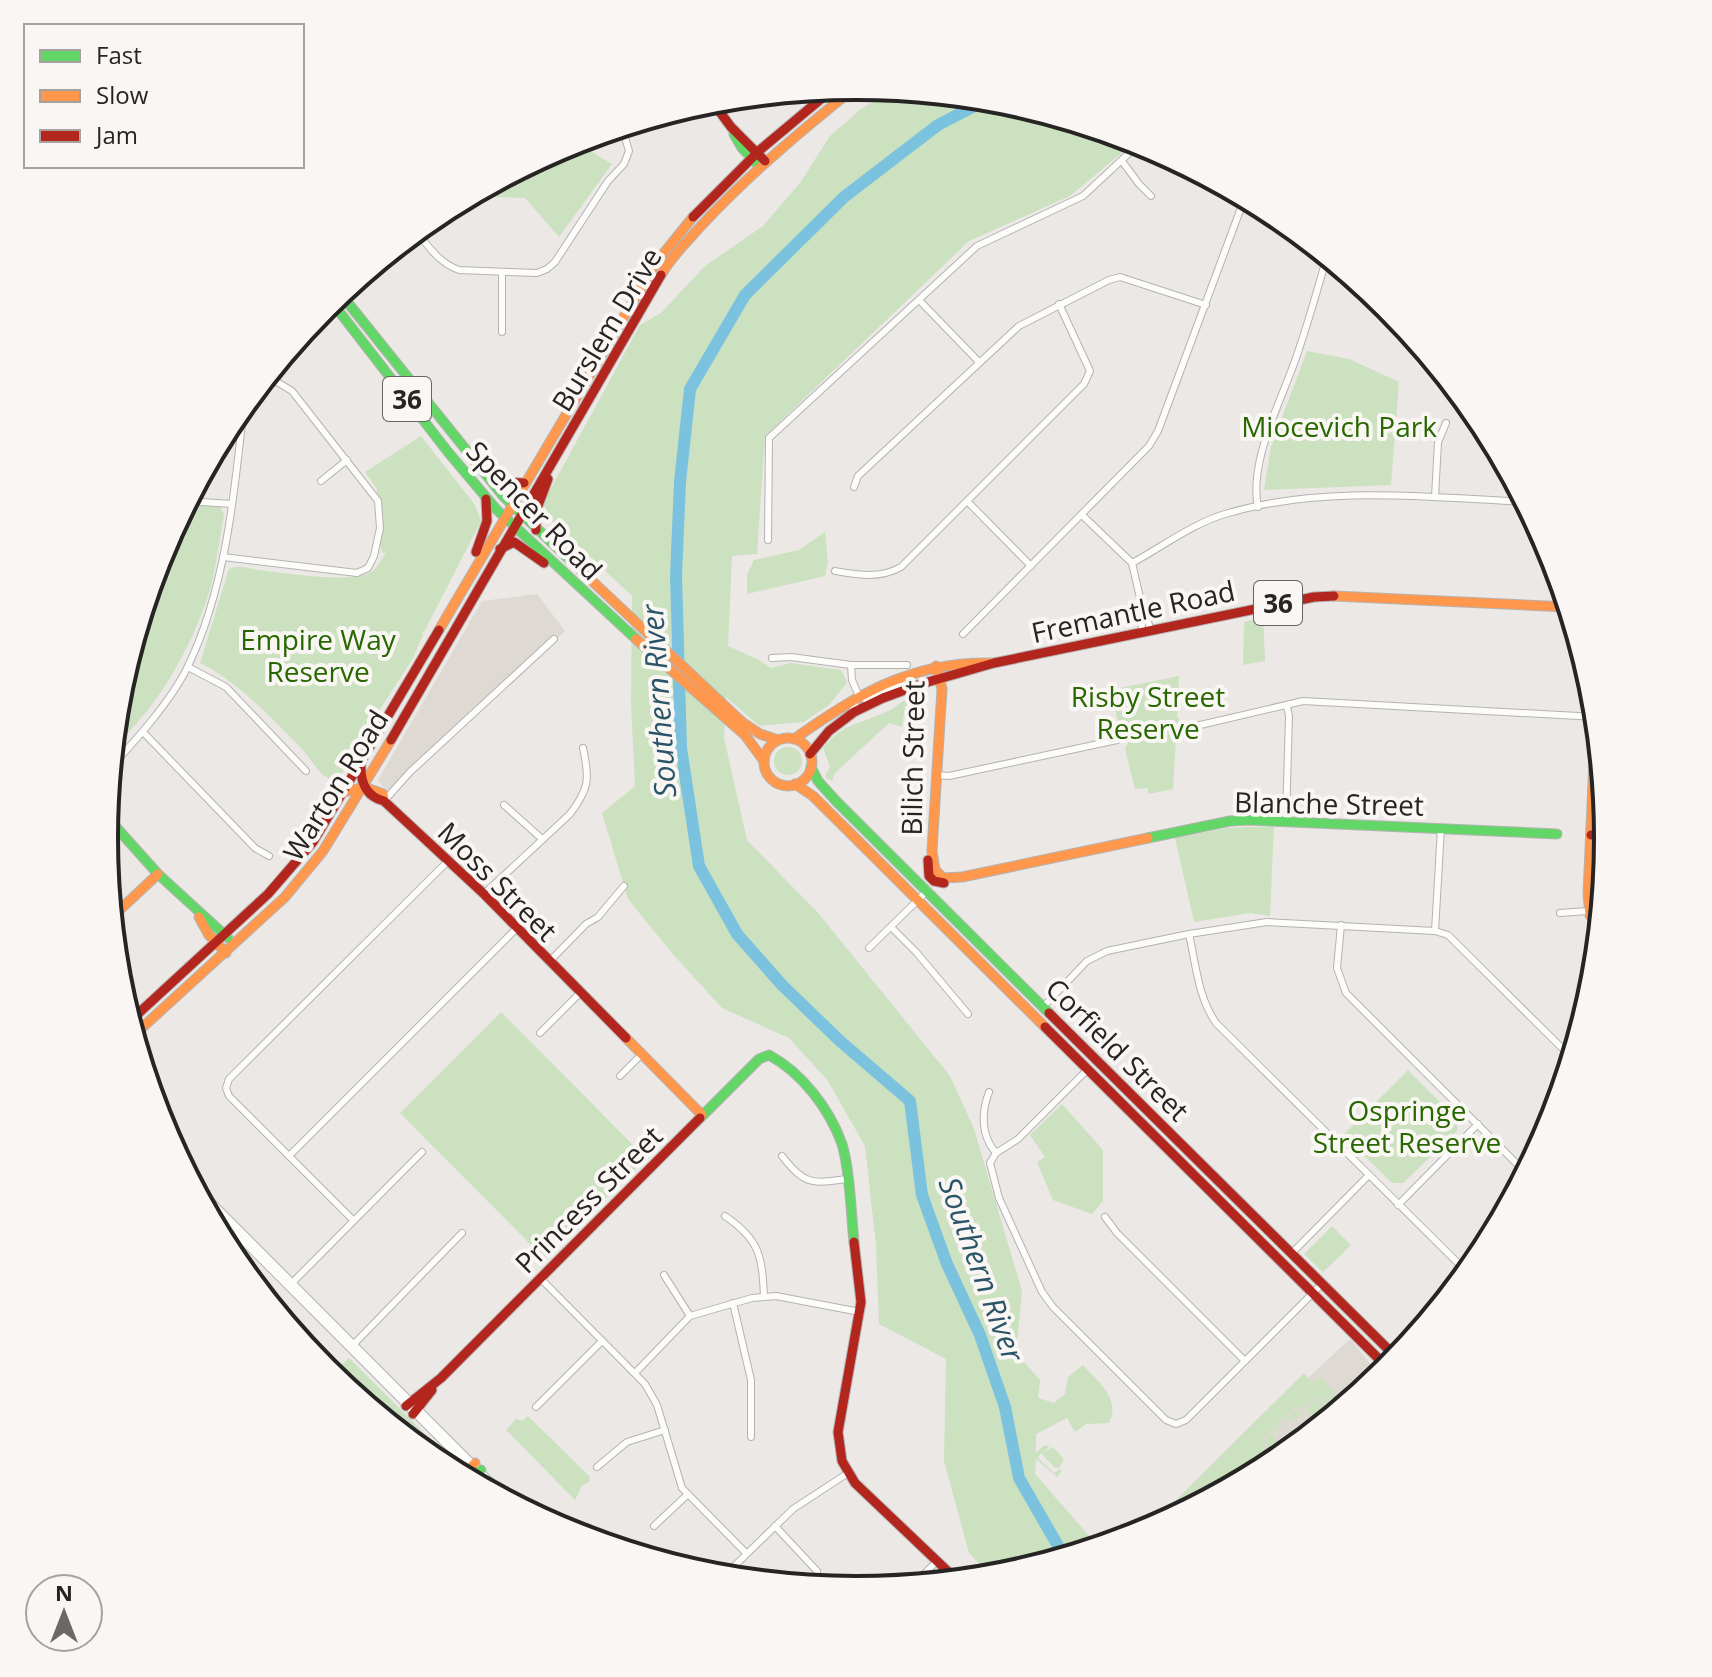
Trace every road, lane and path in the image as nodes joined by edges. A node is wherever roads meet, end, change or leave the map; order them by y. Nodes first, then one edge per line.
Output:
1 (839, 101) edge
2 (817, 102) edge
3 (720, 113) edge
4 (625, 137) edge
5 (1130, 153) edge
6 (752, 154) junction
7 (1122, 161) junction
8 (762, 164) junction
9 (1151, 196) dead end
10 (1241, 209) edge
11 (424, 240) edge
12 (1324, 267) edge
13 (502, 272) junction
14 (920, 301) junction
15 (348, 303) edge
16 (1059, 304) junction
17 (1206, 305) junction
18 (339, 311) edge
19 (502, 332) dead end
20 (979, 362) junction
21 (404, 375) junction
22 (602, 378) junction
23 (276, 382) edge
24 (573, 401) junction
25 (417, 412) junction
26 (1446, 423) dead end
27 (241, 430) edge
28 (567, 438) junction
29 (469, 455) junction
30 (347, 460) junction
31 (321, 481) dead end
32 (524, 483) junction
33 (854, 487) dead end
34 (486, 496) junction
35 (1435, 497) junction
36 (1511, 499) edge
37 (967, 501) junction
38 (199, 502) edge
39 (232, 504) junction
40 (511, 505) junction
41 (1258, 507) junction
42 (521, 514) junction
43 (504, 516) junction
44 (1083, 516) junction
45 (513, 526) junction
46 (536, 530) junction
47 (768, 540) dead end
48 (500, 549) junction
49 (223, 557) junction
50 (1132, 563) junction
51 (1031, 566) junction
52 (835, 571) dead end
53 (457, 594) junction
54 (599, 606) junction
55 (1557, 606) edge
56 (1146, 631) junction
57 (963, 634) dead end
58 (554, 639) dead end
59 (657, 650) junction
60 (772, 658) dead end
61 (434, 663) junction
62 (994, 663) junction
63 (851, 665) junction
64 (907, 665) dead end
65 (936, 666) junction
66 (188, 667) junction
67 (939, 679) junction
68 (910, 687) junction
69 (703, 692) junction
70 (858, 694) junction
71 (398, 699) junction
72 (1287, 706) junction
73 (852, 713) junction
74 (1584, 715) edge
75 (401, 722) junction
76 (1196, 726) dead end
77 (143, 732) junction
78 (794, 739) junction
79 (778, 740) junction
80 (1117, 740) dead end
81 (372, 743) junction
82 (583, 748) dead end
83 (123, 754) edge
84 (810, 754) junction
85 (764, 761) junction
86 (361, 763) junction
87 (811, 767) junction
88 (306, 771) dead end
89 (936, 775) junction
90 (795, 784) junction
91 (364, 786) junction
92 (1593, 789) edge
93 (344, 792) junction
94 (384, 801) junction
95 (504, 805) dead end
96 (1286, 820) junction
97 (1441, 828) junction
98 (118, 830) edge
99 (1557, 834) dead end
100 (1591, 835) joint
101 (541, 838) junction
102 (932, 851) joint
103 (269, 856) dead end
104 (449, 860) junction
105 (158, 874) junction
106 (624, 886) dead end
107 (928, 890) junction
108 (484, 894) junction
109 (918, 900) junction
110 (121, 908) edge
111 (196, 910) junction
112 (1588, 911) junction
113 (1560, 913) dead end
114 (1590, 914) edge
115 (1341, 925) junction
116 (891, 927) junction
117 (516, 929) junction
118 (1435, 931) junction
119 (1189, 934) junction
120 (224, 935) junction
121 (216, 943) junction
122 (234, 944) junction
123 (869, 948) dead end
124 (226, 953) junction
125 (549, 962) junction
126 (580, 993) junction
127 (1044, 1006) junction
128 (139, 1013) edge
129 (968, 1014) dead end
130 (1034, 1015) junction
131 (142, 1028) edge
132 (540, 1033) dead end
133 (1563, 1049) edge
134 (641, 1055) junction
135 (1087, 1070) junction
136 (620, 1076) dead end
137 (989, 1092) dead end
138 (702, 1115) junction
139 (1478, 1124) junction
140 (422, 1152) dead end
141 (996, 1153) junction
142 (289, 1156) junction
143 (782, 1156) dead end
144 (1518, 1165) edge
145 (1369, 1175) junction
146 (847, 1178) junction
147 (1398, 1205) junction
148 (215, 1206) edge
149 (725, 1216) dead end
150 (1105, 1217) dead end
151 (353, 1220) junction
152 (224, 1221) edge
153 (462, 1233) dead end
154 (1291, 1254) junction
155 (1459, 1264) edge
156 (664, 1275) dead end
157 (541, 1279) junction
158 (1322, 1284) junction
159 (291, 1285) junction
160 (1313, 1293) junction
161 (764, 1296) junction
162 (733, 1303) junction
163 (860, 1312) junction
164 (690, 1316) junction
165 (602, 1341) junction
166 (352, 1346) junction
167 (1388, 1350) edge
168 (1379, 1359) edge
169 (1245, 1361) junction
170 (636, 1372) junction
171 (536, 1407) dead end
172 (412, 1408) junction
173 (665, 1430) junction
174 (751, 1437) dead end
175 (597, 1467) dead end
176 (472, 1469) edge
177 (848, 1473) junction
178 (687, 1495) junction
179 (654, 1526) dead end
180 (775, 1526) junction
181 (746, 1553) junction
182 (937, 1561) junction
183 (733, 1567) edge
184 (817, 1571) dead end
185 (948, 1571) edge
186 (925, 1573) edge

1 - 8 main road, Burslem Drive
2 - 6 main road, Burslem Drive
3 - 6 main road
4 - 13 street
5 - 7 street
6 - 8 main road
6 - 24 main road, Burslem Drive
7 - 9 street
7 - 14 street
8 - 22 main road, Burslem Drive
10 - 17 street
11 - 13 street
12 - 41 street
13 - 19 street
14 - 20 street
14 - 47 street
15 - 21 main road, Spencer Road / 36
16 - 17 street
16 - 20 street
16 - 37 street
17 - 44 street
18 - 25 main road, Spencer Road / 36
20 - 33 street
21 - 25 main road
21 - 29 main road, Spencer Road / 36
22 - 24 main road
22 - 28 main road, Burslem Drive
23 - 30 street
24 - 32 main road, Burslem Drive
25 - 34 main road, Spencer Road / 36
26 - 35 street
27 - 39 street
28 - 42 main road, Burslem Drive
28 - 46 main road
29 - 32 main road
29 - 40 main road, Spencer Road / 36
30 - 31 street
30 - 49 street
32 - 40 main road, Burslem Drive
34 - 43 main road, Spencer Road / 36
34 - 53 main road
35 - 36 street
35 - 41 street
37 - 51 street
37 - 52 street
38 - 39 street
39 - 49 street
40 - 42 main road, Spencer Road / 36
40 - 43 main road, Warton Road
41 - 50 street
42 - 45 main road, Warton Road
42 - 46 main road, Spencer Road / 36
43 - 45 main road, Spencer Road / 36
43 - 53 main road, Warton Road
44 - 50 street
44 - 51 street
45 - 48 main road, Warton Road
45 - 54 main road, Spencer Road / 36
46 - 59 main road, Spencer Road / 36
48 - 54 main road
48 - 61 main road, Warton Road
49 - 66 street
50 - 56 street
51 - 57 street
53 - 71 main road, Warton Road
54 - 59 main road, Spencer Road / 36
55 - 56 main road, Fremantle Road / 36
56 - 62 main road, Fremantle Road / 36
58 - 94 street
59 - 69 main road, Spencer Road / 36
60 - 63 street
61 - 71 main road
61 - 75 main road, Warton Road
62 - 65 main road, Fremantle Road / 36
62 - 67 main road, Fremantle Road / 36
63 - 64 street
63 - 70 street
65 - 67 main road, Bilich Street
65 - 70 main road, Fremantle Road / 36
66 - 77 street
66 - 88 street
67 - 68 main road, Fremantle Road / 36
67 - 89 main road, Bilich Street
68 - 70 street
68 - 73 main road, Fremantle Road / 36
69 - 79 main road, Spencer Road / 36
69 - 85 main road, Spencer Road / 36
70 - 73 street
70 - 78 main road, Fremantle Road / 36
71 - 81 main road, Warton Road
72 - 74 street
72 - 76 street
72 - 96 street
73 - 84 main road, Fremantle Road / 36
75 - 81 main road
75 - 91 main road, Warton Road
77 - 83 street
77 - 103 street
78 - 79 main road
78 - 84 main road
79 - 85 main road
80 - 89 street
81 - 86 main road, Warton Road
82 - 101 street
84 - 87 main road
85 - 90 main road, 36
86 - 91 main road
86 - 93 main road, Warton Road
87 - 90 main road
87 - 107 main road, Corfield Street
89 - 102 main road, Bilich Street
90 - 109 main road, Corfield Street
91 - 93 main road
91 - 94 main road, Moss Street
91 - 122 main road, Warton Road
92 - 100 main road
93 - 120 main road, Warton Road
94 - 104 main road, Moss Street
95 - 101 street
96 - 97 main road, Blanche Street
96 - 102 main road, Blanche Street
97 - 99 main road, Blanche Street
97 - 118 street
98 - 105 main road
100 - 112 main road
101 - 108 street
104 - 108 main road, Moss Street
104 - 142 street
105 - 110 main road
105 - 111 main road
106 - 125 street
107 - 109 street
107 - 127 main road, Corfield Street
108 - 117 main road, Moss Street
109 - 116 street
109 - 130 main road, Corfield Street
111 - 120 main road
111 - 121 main road
112 - 113 street
112 - 114 main road
115 - 118 street
115 - 119 street
115 - 139 street
116 - 123 street
116 - 129 street
117 - 125 main road, Moss Street
117 - 142 street
118 - 133 street
119 - 127 street
119 - 145 street
120 - 121 main road, Warton Road
120 - 122 main road
121 - 124 main road
121 - 128 main road, Warton Road
122 - 124 main road, Warton Road
124 - 131 main road, Warton Road
125 - 126 main road, Moss Street
126 - 132 street
126 - 134 main road, Moss Street
127 - 130 street
127 - 154 main road, Corfield Street
130 - 135 main road, Corfield Street
134 - 136 street
134 - 138 main road, Moss Street
135 - 141 street
135 - 160 main road, Corfield Street
137 - 141 street
138 - 146 main road, Princess Street
138 - 157 main road, Princess Street
139 - 144 street
139 - 147 street
140 - 151 street
141 - 169 street
142 - 151 street
143 - 146 street
145 - 147 street
145 - 154 street
146 - 163 main road
147 - 155 street
148 - 159 street
149 - 161 street
150 - 169 street
151 - 159 street
152 - 159 street
153 - 166 street
154 - 158 main road, Corfield Street
156 - 164 street
157 - 165 street
157 - 172 main road, Princess Street
158 - 160 street
158 - 167 main road, Corfield Street
159 - 166 street
160 - 168 main road, Corfield Street
160 - 169 street
161 - 162 street
161 - 163 street
162 - 164 street
162 - 174 street
163 - 177 main road
164 - 170 street
165 - 170 street
165 - 171 street
166 - 172 street
170 - 173 street
172 - 176 street
173 - 175 street
173 - 178 street
177 - 180 street
177 - 182 main road
178 - 179 street
178 - 181 street
180 - 181 street
180 - 184 street
181 - 183 street
182 - 185 main road
182 - 186 street

